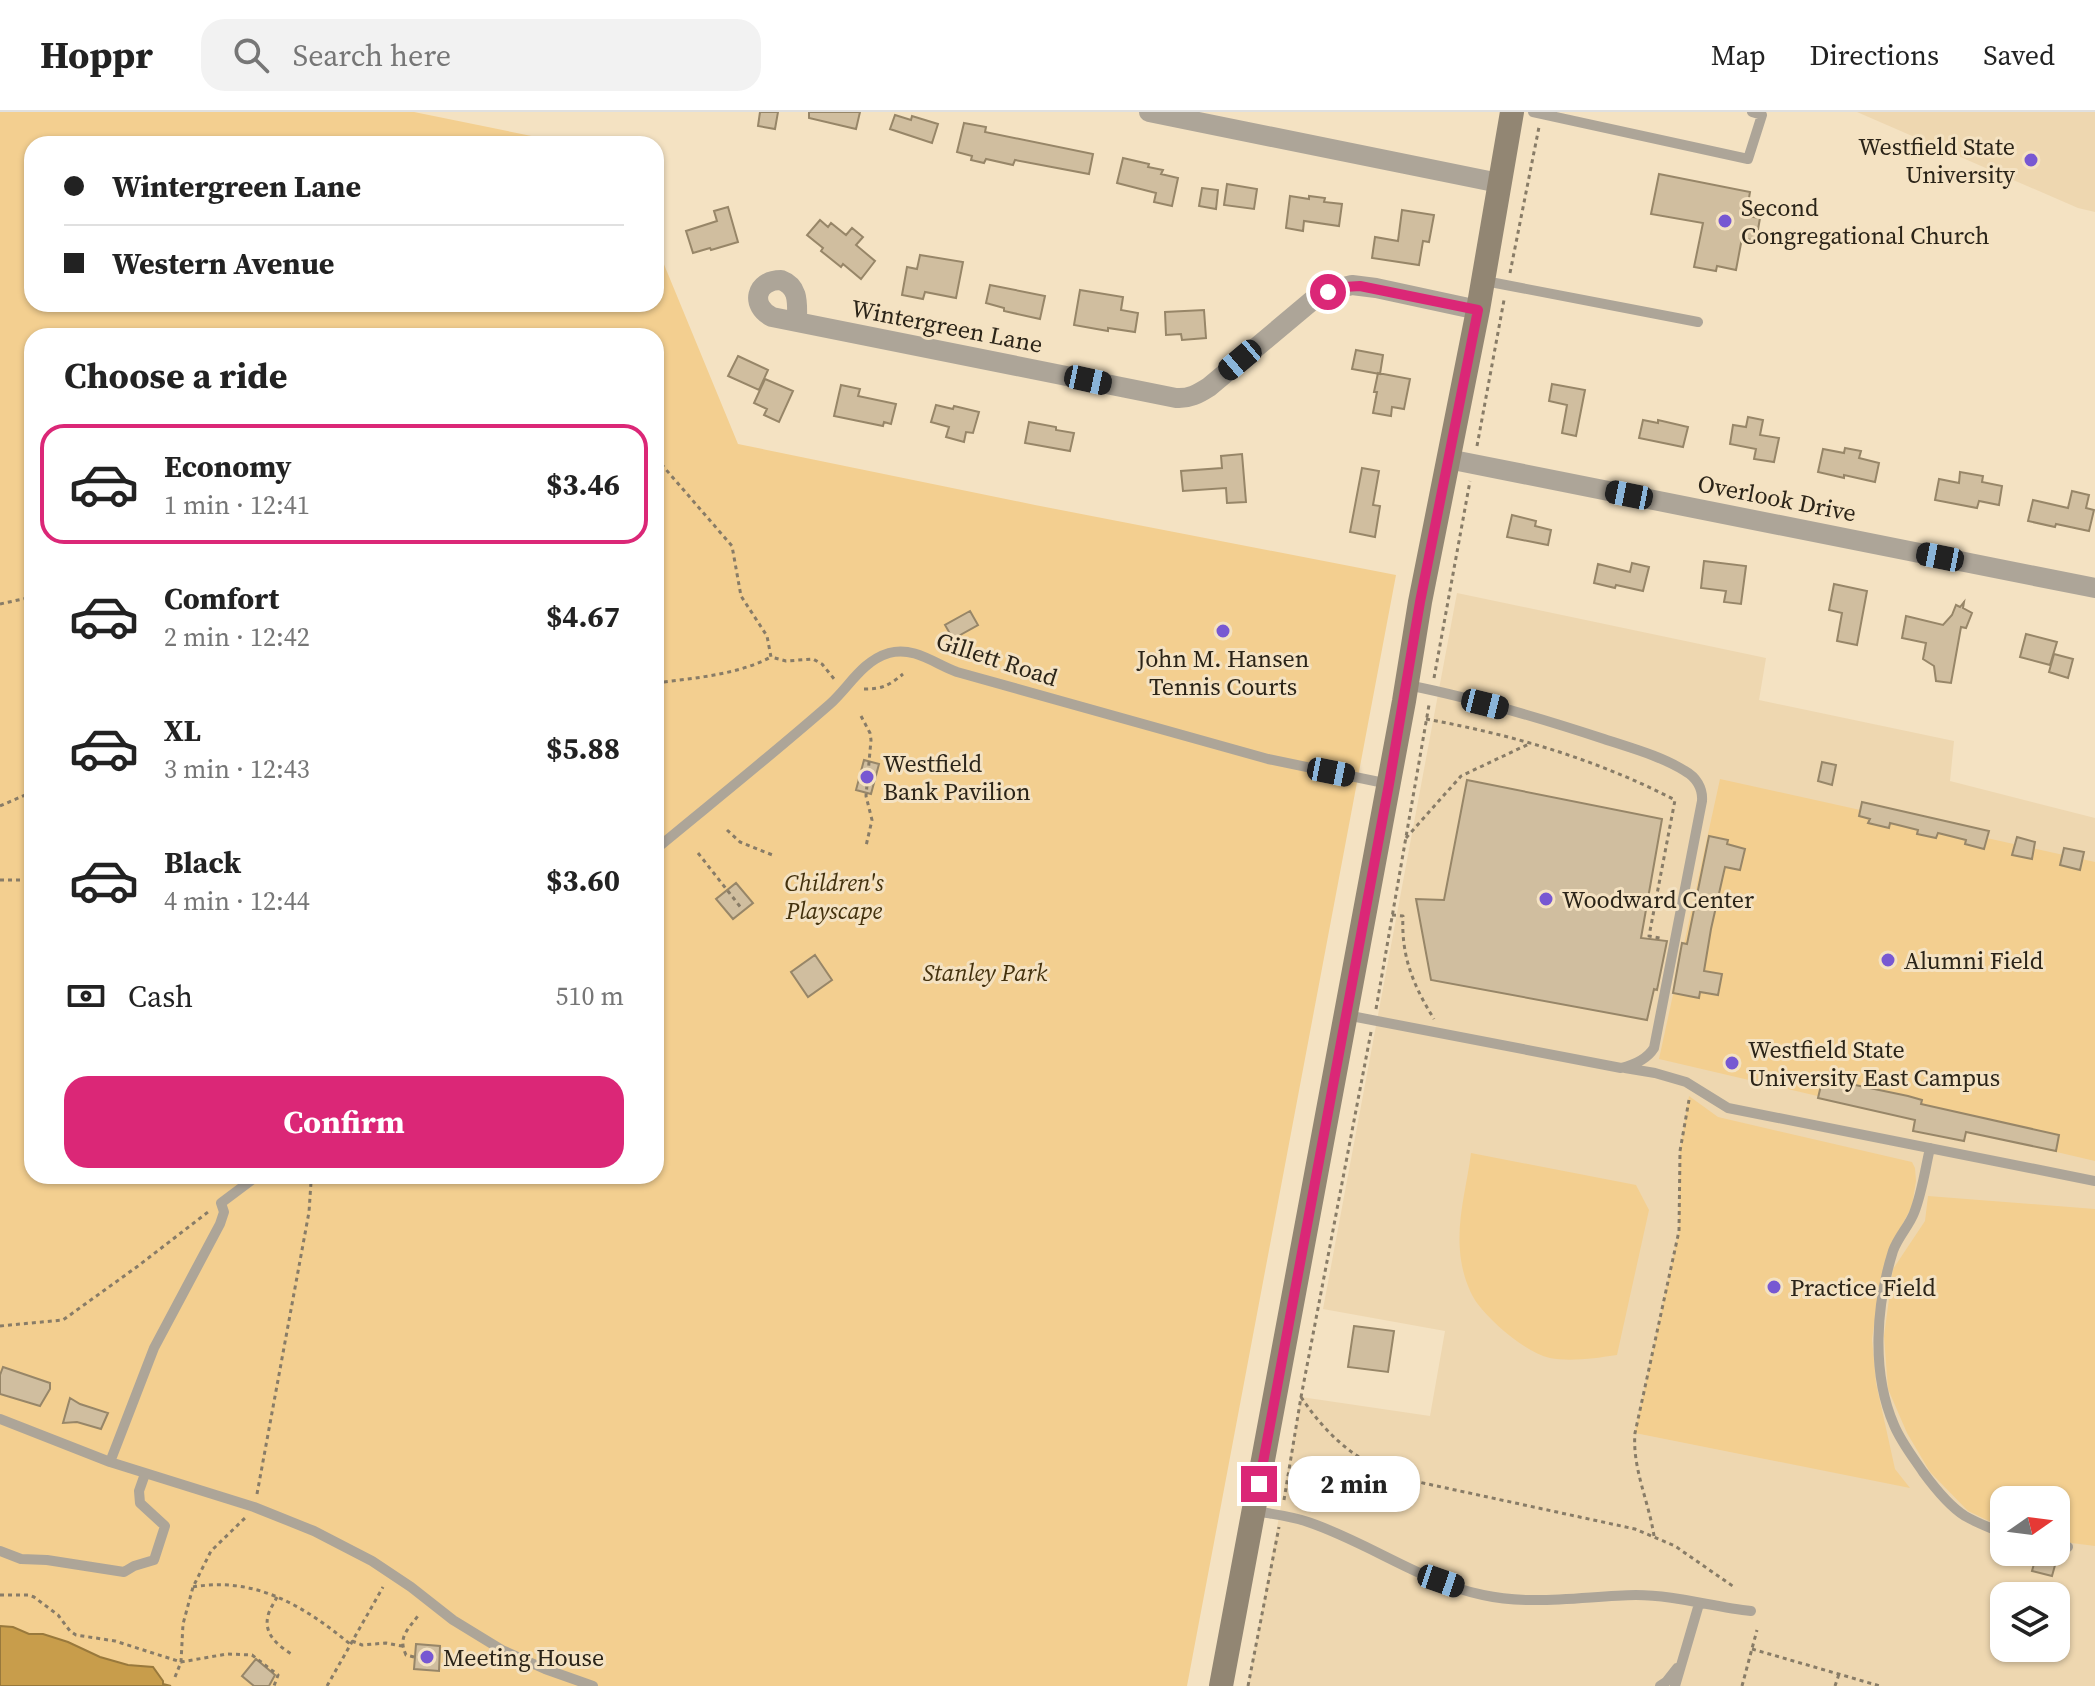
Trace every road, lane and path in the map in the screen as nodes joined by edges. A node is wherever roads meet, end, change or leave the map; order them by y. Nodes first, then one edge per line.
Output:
1 (1149, 112) edge
2 (1512, 112) edge
3 (1538, 113) edge
4 (1757, 113) edge
5 (1499, 183) junction
6 (1483, 280) junction
7 (1507, 285) junction
8 (1478, 310) junction
9 (797, 322) dead end
10 (1698, 322) dead end
11 (1448, 459) junction
12 (1473, 464) junction
13 (664, 467) edge
14 (2095, 588) edge
15 (24, 599) edge
16 (0, 604) edge
17 (771, 657) junction
18 (903, 674) dead end
19 (835, 680) dead end
20 (664, 682) edge
21 (1407, 685) junction
22 (863, 689) dead end
23 (1431, 690) junction
24 (861, 716) dead end
25 (1426, 719) junction
26 (1531, 743) junction
27 (1389, 784) junction
28 (24, 796) edge
29 (0, 806) edge
30 (727, 830) dead end
31 (1405, 839) junction
32 (664, 842) edge
33 (866, 846) dead end
34 (698, 853) dead end
35 (775, 856) dead end
36 (0, 880) edge
37 (24, 880) edge
38 (742, 909) dead end
39 (1392, 915) junction
40 (1666, 939) dead end
41 (1346, 1015) junction
42 (1373, 1021) junction
43 (1435, 1022) dead end
44 (1621, 1068) junction
45 (1689, 1096) dead end
46 (1930, 1148) junction
47 (2095, 1181) edge
48 (246, 1184) edge
49 (310, 1184) edge
50 (221, 1203) junction
51 (0, 1326) edge
52 (1301, 1397) junction
53 (0, 1419) edge
54 (110, 1462) junction
55 (145, 1474) junction
56 (254, 1507) junction
57 (1254, 1511) junction
58 (1281, 1516) junction
59 (1990, 1528) edge
60 (1654, 1536) junction
61 (0, 1551) edge
62 (390, 1573) junction
63 (193, 1587) junction
64 (1734, 1587) dead end
65 (0, 1595) edge
66 (277, 1597) junction
67 (428, 1600) junction
68 (1699, 1604) junction
69 (1751, 1611) dead end
70 (1757, 1630) dead end
71 (351, 1642) junction
72 (402, 1646) junction
73 (1752, 1649) junction
74 (293, 1655) dead end
75 (1684, 1656) junction
76 (414, 1657) dead end
77 (181, 1662) junction
78 (1839, 1674) junction
79 (175, 1677) dead end
80 (274, 1686) edge
81 (327, 1686) edge
82 (593, 1686) edge
83 (1221, 1686) edge
84 (1248, 1686) edge
85 (1660, 1686) edge
86 (1675, 1686) edge
87 (1742, 1686) edge
88 (1835, 1686) edge
89 (1880, 1686) edge

1 - 5 street
2 - 5 main road
3 - 4 lane
3 - 7 path
5 - 6 main road
6 - 7 lane
6 - 8 main road
7 - 10 lane
7 - 12 path
8 - 9 street, Wintergreen Lane
8 - 11 main road
11 - 12 street, Overlook Drive
11 - 21 main road
12 - 14 street, Overlook Drive
12 - 23 path
13 - 17 path
15 - 16 path
17 - 19 path
17 - 20 path
18 - 22 path
21 - 23 lane
21 - 27 main road
23 - 25 path
23 - 44 lane
24 - 33 path
25 - 26 path
25 - 31 path
26 - 31 path
26 - 40 path
27 - 32 lane, Gillett Road
27 - 41 main road
28 - 29 path
30 - 35 path
31 - 39 path
34 - 38 path
36 - 37 path
39 - 42 path
39 - 43 path
41 - 42 lane
41 - 57 main road
42 - 44 lane
42 - 52 path
44 - 46 lane
45 - 60 path
46 - 47 lane
46 - 59 lane
48 - 50 lane
49 - 56 path
50 - 51 path
50 - 54 lane
52 - 58 path
52 - 60 path
53 - 54 lane
54 - 55 lane
55 - 56 lane
55 - 61 lane
56 - 62 lane
56 - 63 path
57 - 58 lane
57 - 83 main road
58 - 68 lane
58 - 84 path
60 - 64 path
62 - 67 lane
62 - 71 path
63 - 66 path
63 - 77 path
65 - 77 path
66 - 71 path
66 - 74 path
67 - 72 path
67 - 82 lane
68 - 69 lane
68 - 75 lane
70 - 73 path
71 - 72 path
71 - 81 path
72 - 76 path
73 - 78 path
73 - 87 path
75 - 85 lane
75 - 86 lane
77 - 79 path
77 - 80 path
78 - 88 path
78 - 89 path

